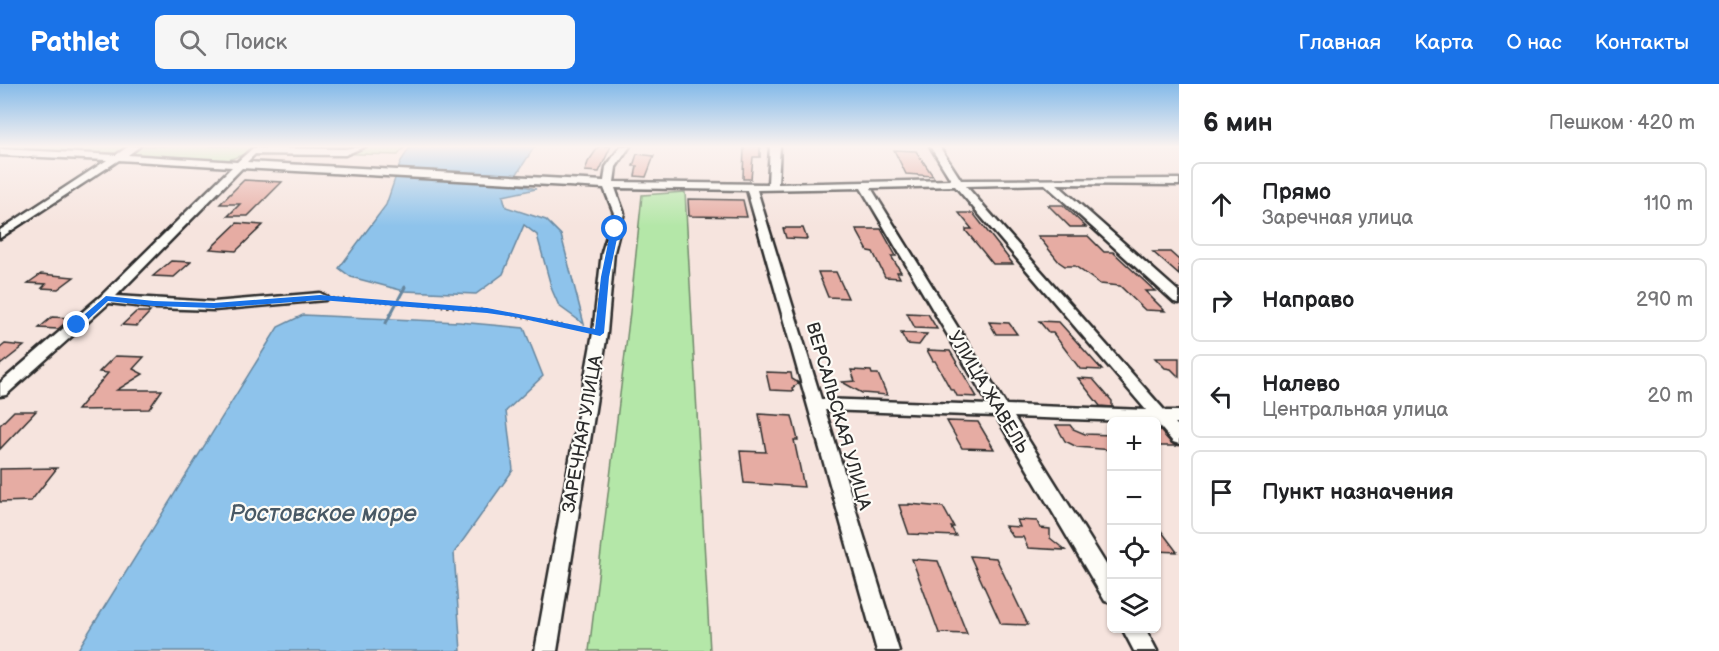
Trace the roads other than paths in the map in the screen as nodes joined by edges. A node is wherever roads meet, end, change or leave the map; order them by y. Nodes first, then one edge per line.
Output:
1 (95, 172) edge
2 (232, 172) edge
3 (352, 172) edge
4 (610, 172) edge
5 (773, 172) edge
6 (952, 172) edge
7 (1047, 181) junction
8 (1167, 182) junction
9 (1179, 182) edge
10 (608, 184) junction
11 (774, 186) junction
12 (866, 188) junction
13 (963, 188) junction
14 (752, 189) junction
15 (1179, 191) edge
16 (0, 235) edge
17 (320, 297) road end
18 (106, 299) junction
19 (1179, 299) edge
20 (0, 391) edge
21 (814, 404) junction
22 (1000, 410) junction
23 (1160, 416) junction
24 (1179, 417) edge
25 (1179, 438) edge
26 (1107, 586) edge
27 (1136, 633) edge
28 (546, 651) edge
29 (888, 651) edge
30 (1146, 651) edge

1 - 16 street
2 - 18 street
3 - 10 street
4 - 10 street
5 - 11 street
6 - 13 street
7 - 8 street
7 - 13 street
7 - 19 street
8 - 9 street
8 - 15 street
10 - 14 street
10 - 28 street, ЗАРЕЧНАЯ УЛИЦА
11 - 12 street
11 - 14 street
12 - 13 street
12 - 22 street, УЛИЦА ЖАВЕЛЬ
13 - 23 street
14 - 21 street, ВЕРСАЛЬСКАЯ УЛИЦА
17 - 18 street
18 - 20 street
21 - 22 street
21 - 29 street, ВЕРСАЛЬСКАЯ УЛИЦА
22 - 23 street
22 - 26 street, УЛИЦА ЖАВЕЛЬ
23 - 24 street
23 - 25 street
27 - 30 street

